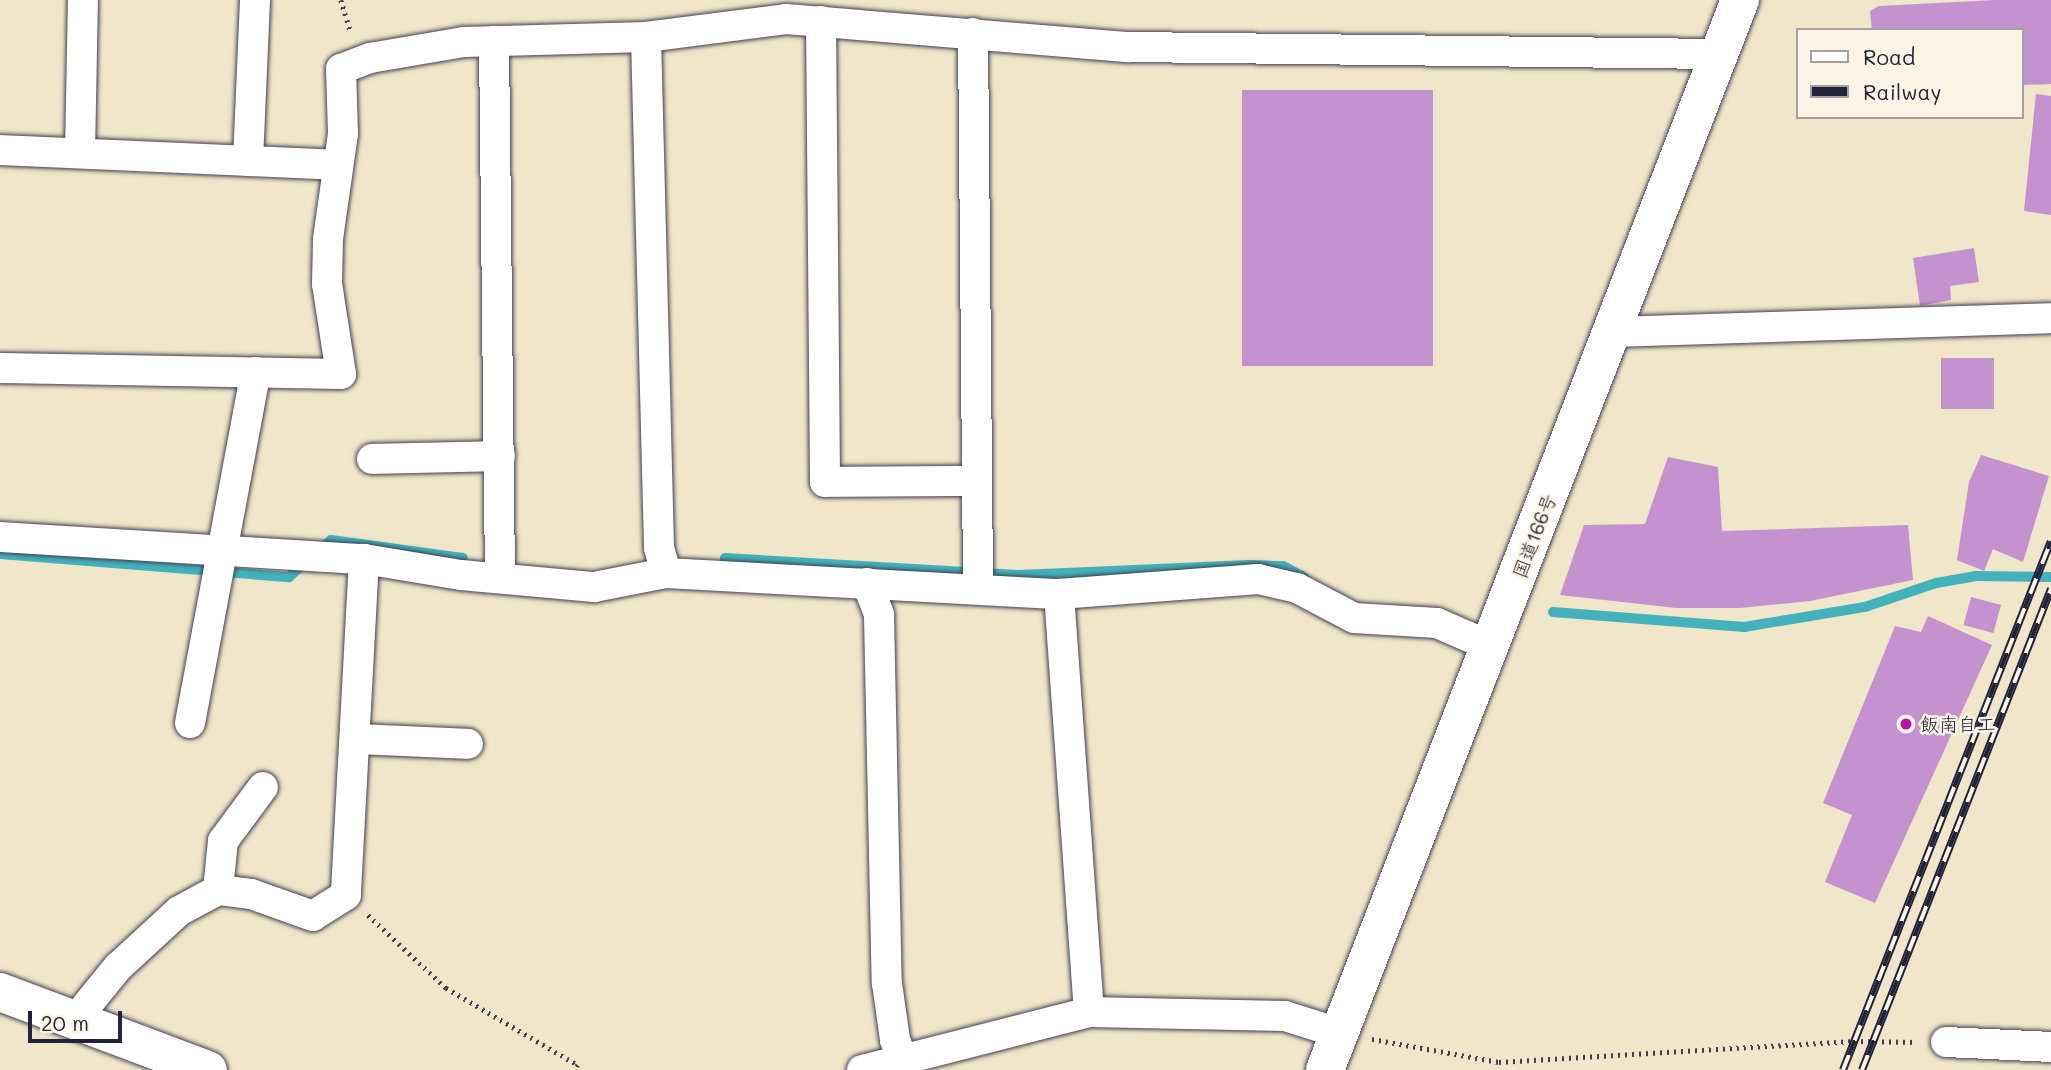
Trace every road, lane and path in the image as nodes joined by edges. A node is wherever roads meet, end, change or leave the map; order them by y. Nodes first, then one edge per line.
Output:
1 (83, 0) edge
2 (256, 0) edge
3 (1740, 0) edge
4 (821, 21) junction
5 (973, 33) junction
6 (646, 37) junction
7 (494, 41) junction
8 (1719, 54) junction
9 (0, 150) edge
10 (80, 153) junction
11 (248, 161) junction
12 (338, 164) junction
13 (2051, 318) edge
14 (1612, 332) junction
15 (0, 368) edge
16 (256, 372) junction
17 (500, 456) junction
18 (372, 459) dead end
19 (975, 481) junction
20 (0, 537) edge
21 (364, 559) junction
22 (221, 566) junction
23 (666, 573) junction
24 (977, 574) junction
25 (500, 575) junction
26 (867, 583) junction
27 (1059, 594) junction
28 (1492, 647) junction
29 (190, 723) dead end
30 (355, 739) junction
31 (468, 744) dead end
32 (263, 787) dead end
33 (218, 890) junction
34 (346, 895) junction
35 (0, 992) edge
36 (1089, 1012) junction
37 (75, 1020) junction
38 (1339, 1033) junction
39 (1946, 1042) joint
40 (2051, 1047) edge
41 (904, 1062) junction
42 (208, 1070) edge
43 (574, 1070) edge
44 (862, 1070) edge
45 (1325, 1070) edge

1 - 10 street
2 - 11 street
3 - 8 main road, 国道166号
4 - 5 street
4 - 6 street
4 - 19 street
5 - 8 street
5 - 19 street
6 - 7 street
6 - 23 street
7 - 12 street
7 - 17 street
8 - 14 main road, 国道166号
9 - 10 street
10 - 11 street
11 - 12 street
12 - 16 street
13 - 14 street
14 - 28 main road, 国道166号
15 - 16 street
16 - 22 street
17 - 18 street
17 - 25 street
19 - 24 street
20 - 22 street
21 - 22 street
21 - 25 street
21 - 30 street
22 - 29 street
23 - 25 street
23 - 26 street
24 - 26 street
24 - 27 street
26 - 41 street
27 - 28 street
27 - 36 street
28 - 38 main road, 国道166号
30 - 31 street
30 - 34 street
32 - 33 street
33 - 34 street
33 - 37 street
34 - 43 path
35 - 37 main road
36 - 38 street
36 - 41 street
37 - 42 main road
38 - 39 path
38 - 45 main road, 国道166号
39 - 40 street
41 - 44 street

